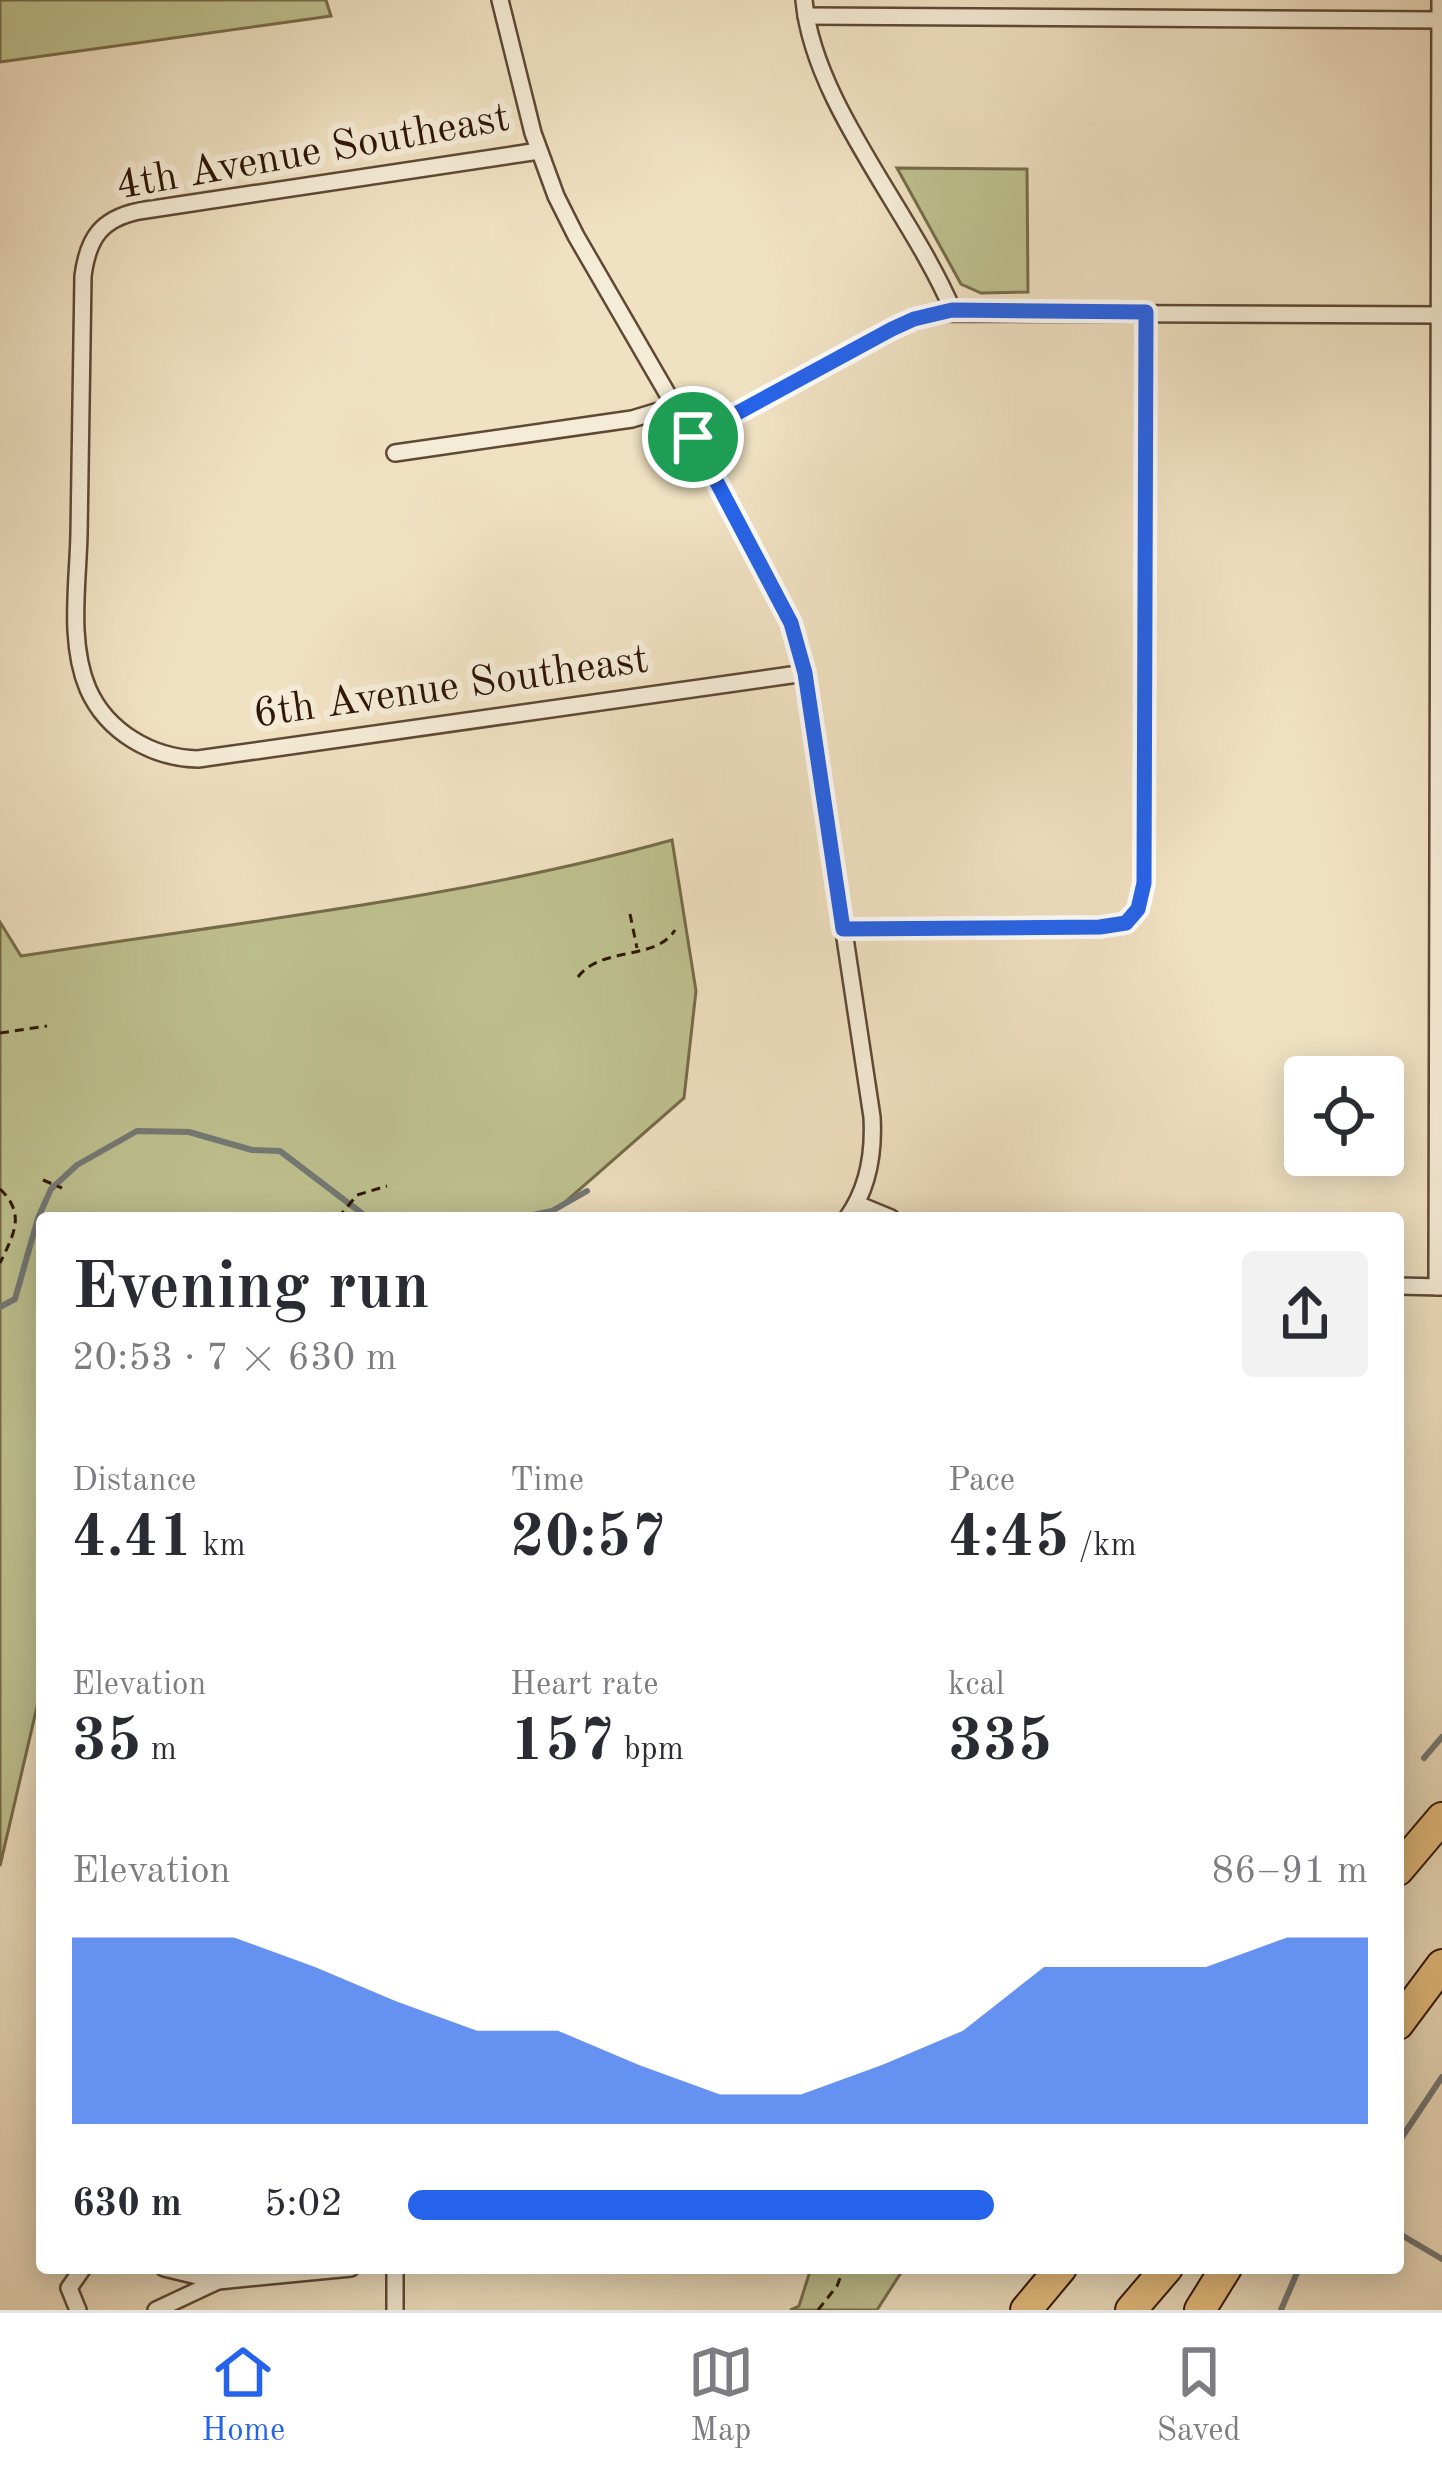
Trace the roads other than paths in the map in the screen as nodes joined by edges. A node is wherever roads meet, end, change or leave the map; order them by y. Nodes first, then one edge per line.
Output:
1 (500, 0) edge
2 (1441, 0) edge
3 (805, 8) edge
4 (1440, 20) edge
5 (539, 151) junction
6 (952, 310) junction
7 (1146, 312) junction
8 (1441, 315) edge
9 (674, 406) junction
10 (693, 437) junction
11 (395, 453) dead end
12 (805, 673) junction
13 (114, 726) joint
14 (843, 929) junction
15 (852, 1211) edge
16 (1404, 1286) edge
17 (1439, 1287) edge
18 (1442, 1818) edge
19 (1404, 1863) edge
20 (1442, 1944) edge
21 (1442, 1965) edge
22 (1404, 1989) edge
23 (1404, 2016) edge
24 (79, 2274) edge
25 (189, 2274) edge
26 (289, 2274) edge
27 (395, 2274) edge
28 (1056, 2274) edge
29 (1161, 2274) edge
30 (1222, 2274) edge
31 (218, 2281) junction
32 (78, 2310) edge
33 (156, 2310) edge
34 (395, 2310) edge
35 (1026, 2310) edge
36 (1131, 2310) edge
37 (1200, 2310) edge

1 - 5 street
2 - 4 street
3 - 4 street
3 - 6 street
4 - 8 street
5 - 9 street
5 - 13 street, 4th Avenue Southeast
6 - 7 street
6 - 10 street
7 - 8 street
7 - 14 street
8 - 17 street
9 - 10 street
9 - 11 street
10 - 12 street
12 - 13 street, 6th Avenue Southeast
12 - 14 street
14 - 15 street
16 - 17 street
18 - 19 highway
20 - 22 highway
21 - 23 highway
24 - 32 street
25 - 31 street
26 - 31 street
27 - 34 street
28 - 35 highway
29 - 36 highway
30 - 37 highway
31 - 33 street

